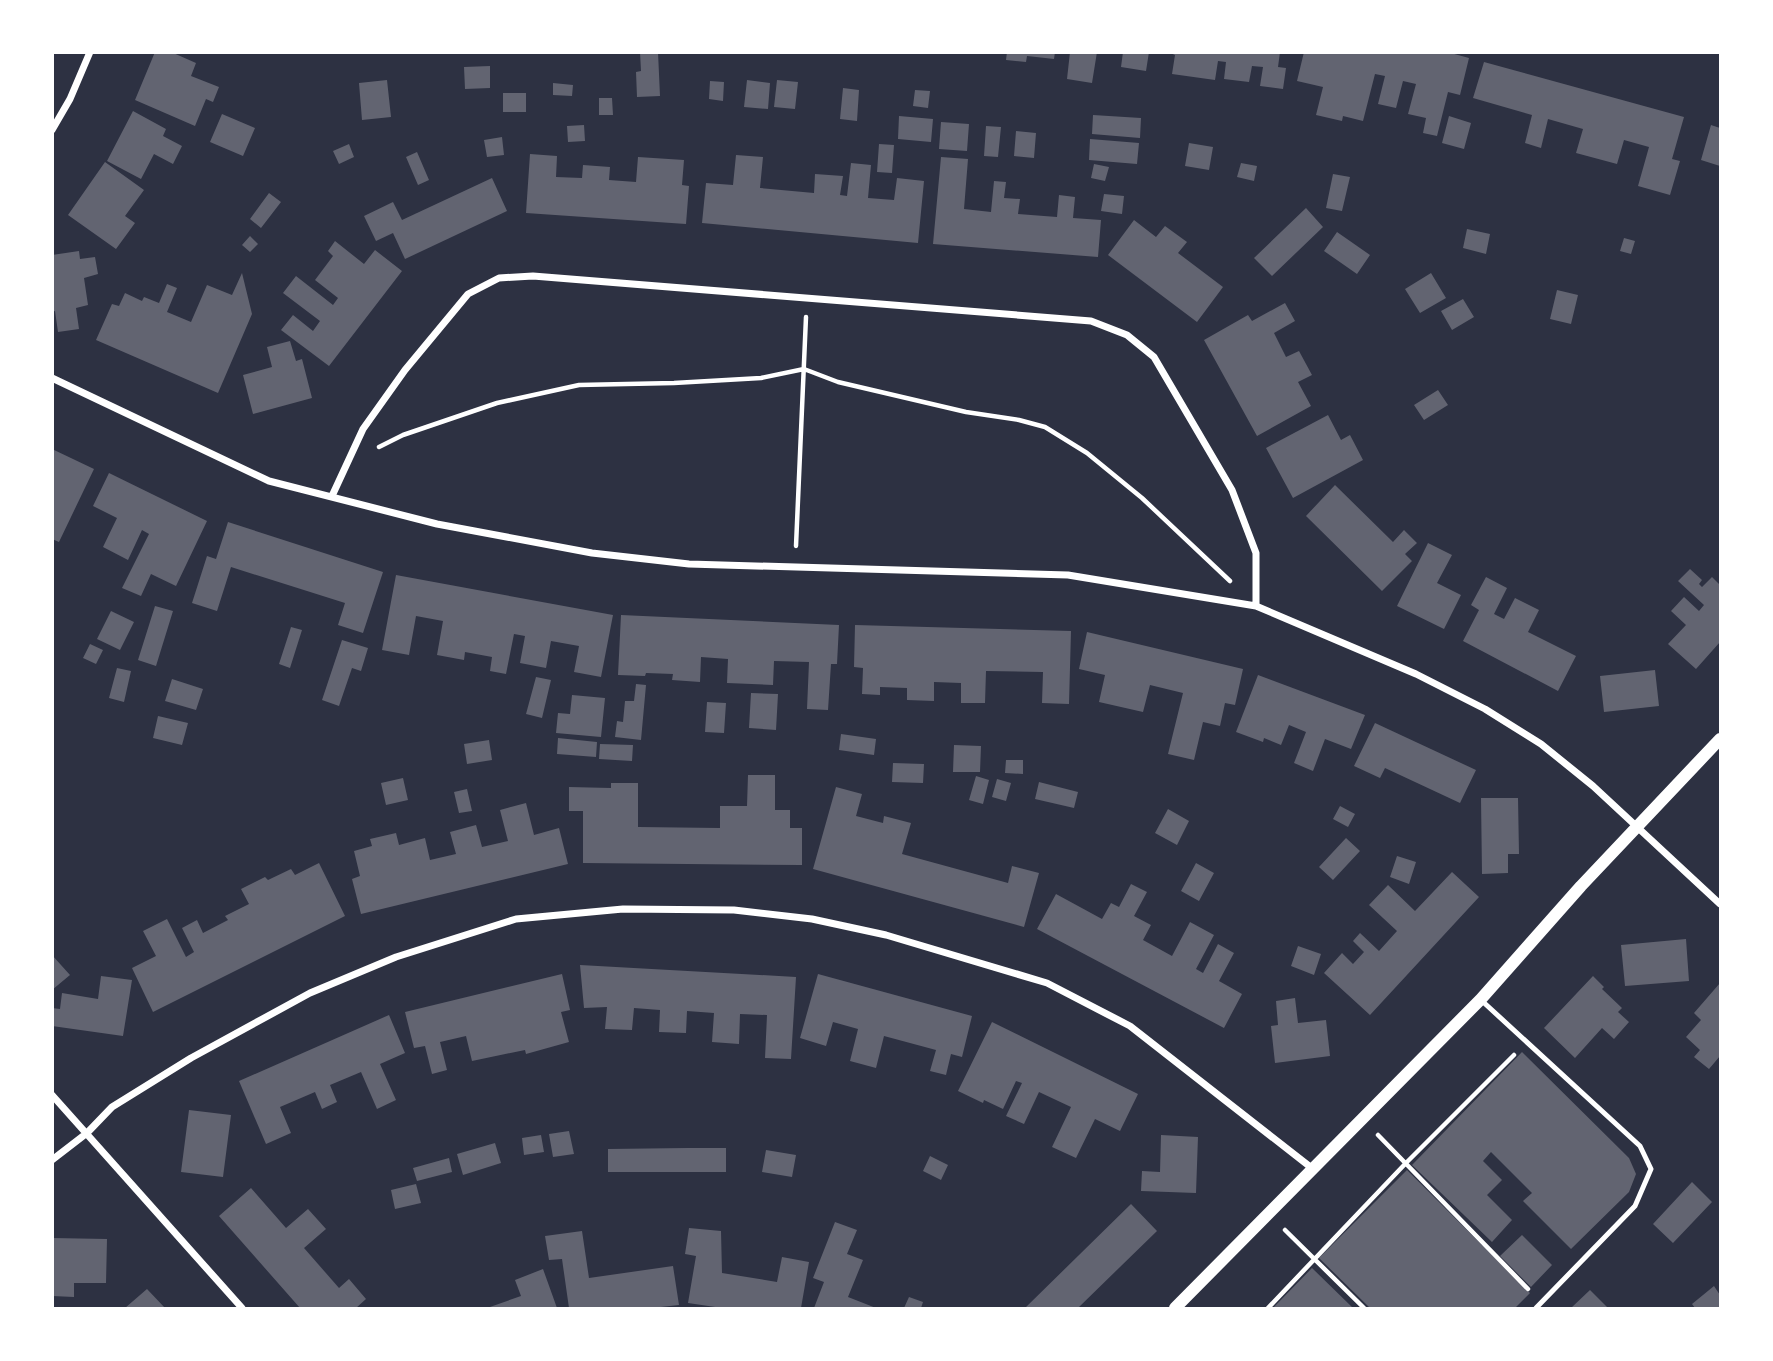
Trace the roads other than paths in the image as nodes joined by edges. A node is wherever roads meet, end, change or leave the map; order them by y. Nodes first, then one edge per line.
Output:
1 (90, 52) edge
2 (52, 130) edge
3 (52, 378) edge
4 (332, 496) junction
5 (1256, 606) junction
6 (1720, 739) edge
7 (1638, 826) junction
8 (1720, 904) edge
9 (1481, 999) junction
10 (52, 1095) edge
11 (87, 1133) junction
12 (52, 1160) edge
13 (1314, 1169) junction
14 (242, 1308) edge
15 (1175, 1308) edge
16 (1536, 1308) edge

1 - 2 street
3 - 4 street
4 - 5 street
4 - 5 street
5 - 7 street
6 - 7 street
7 - 8 street
7 - 9 street
9 - 13 street
9 - 16 lane
10 - 11 street
11 - 12 street
11 - 13 street
11 - 14 street
13 - 15 street

